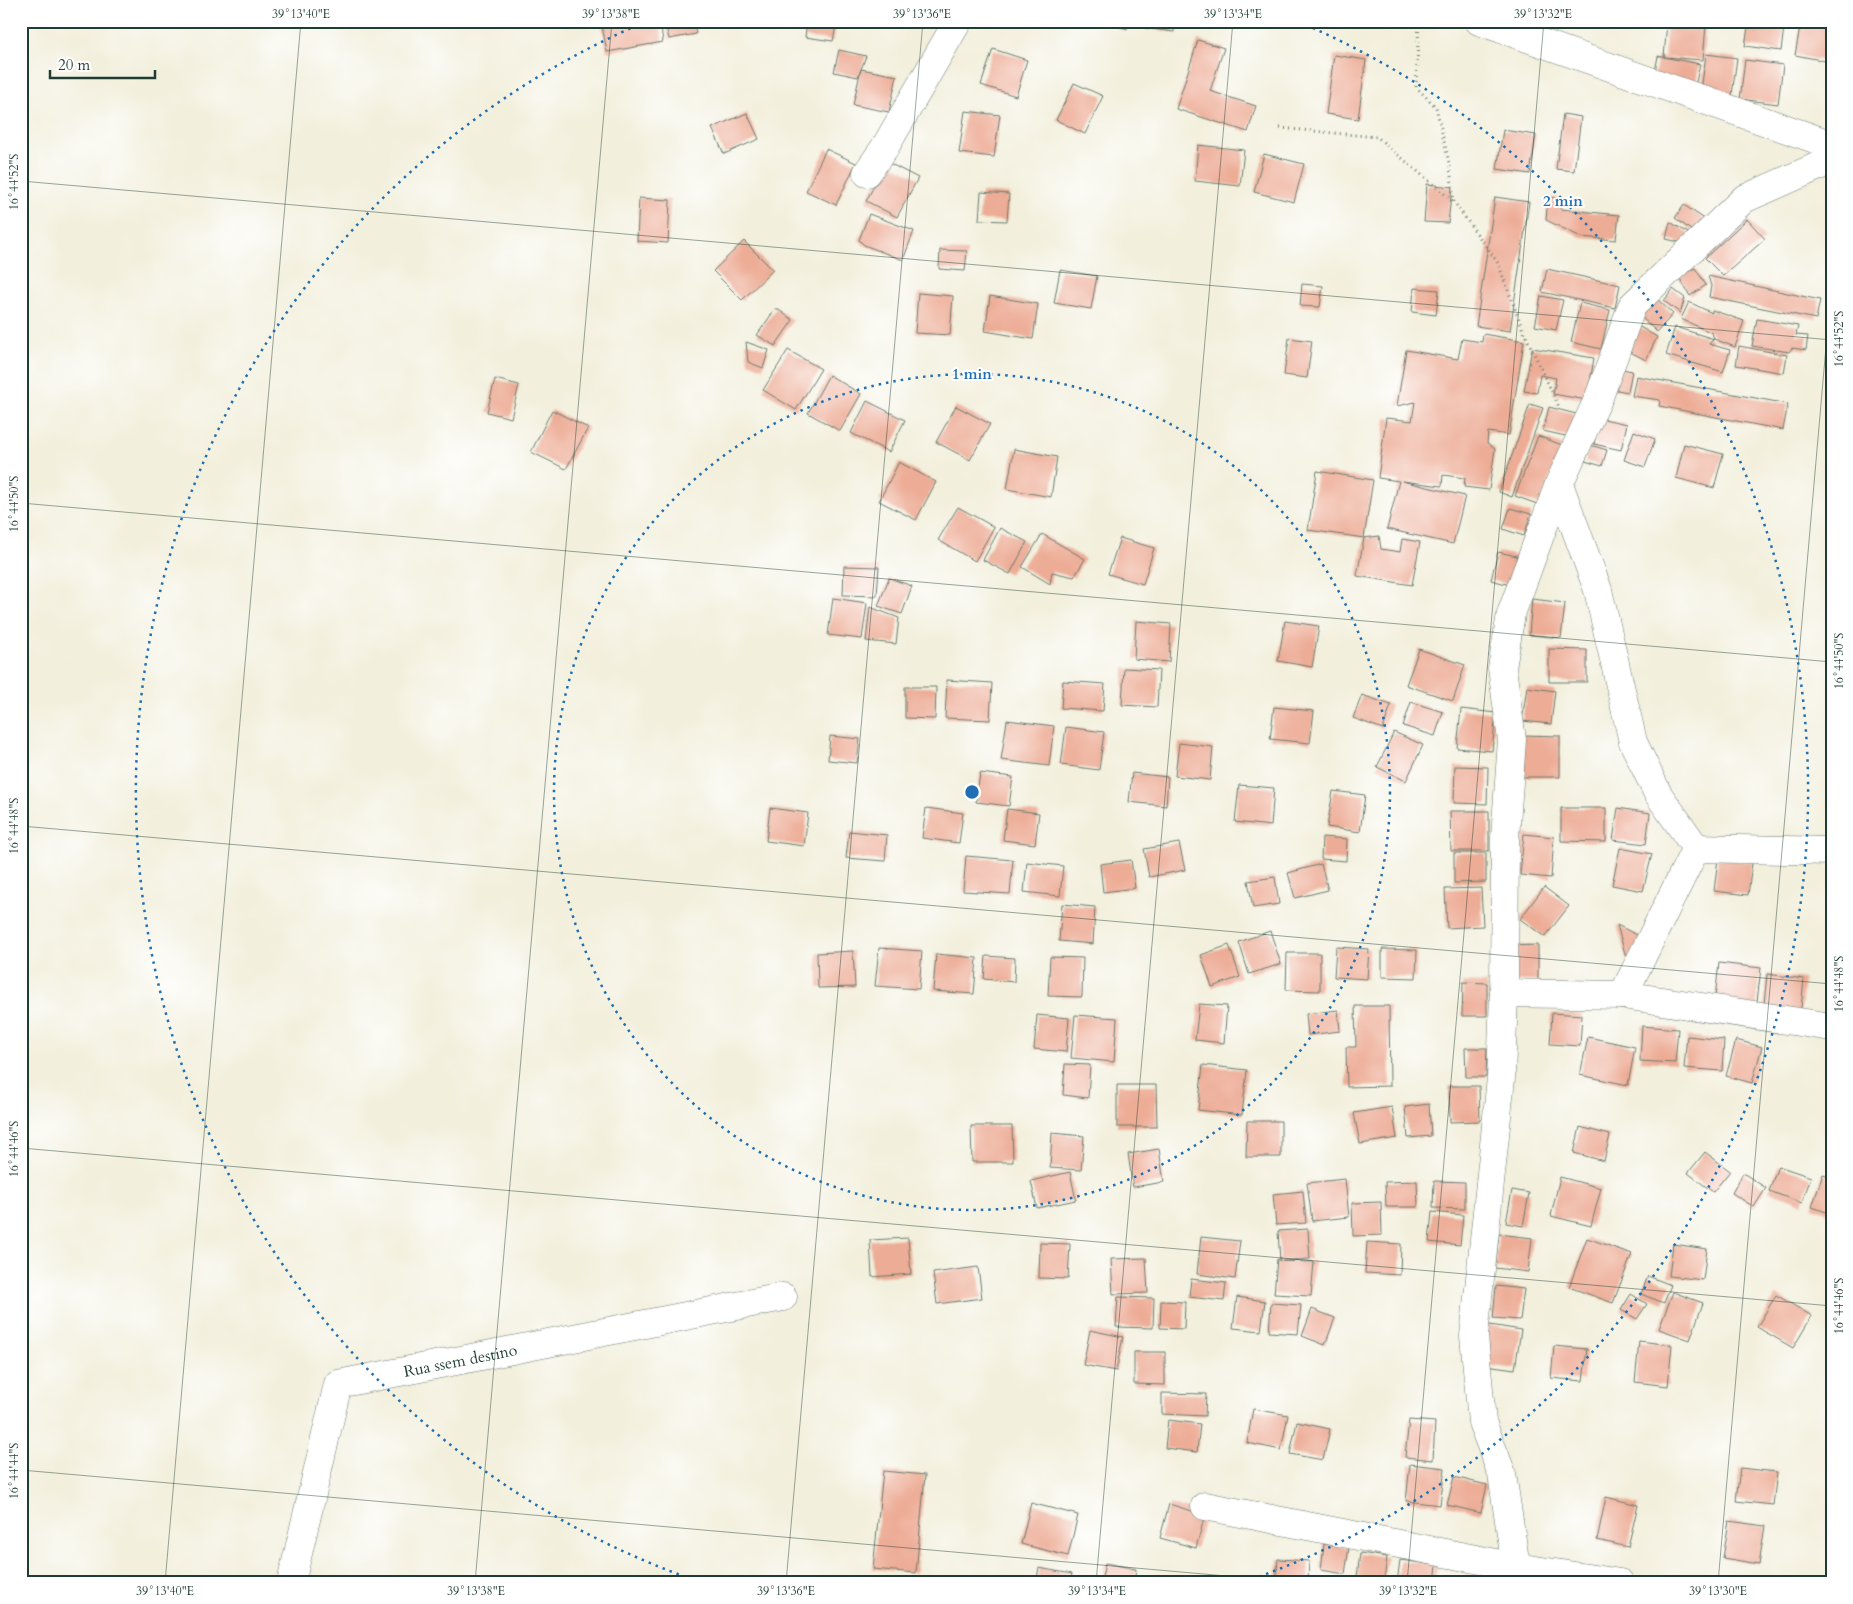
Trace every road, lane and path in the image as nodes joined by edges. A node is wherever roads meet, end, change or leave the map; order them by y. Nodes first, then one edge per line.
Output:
1 (958, 21) edge
2 (1418, 21) edge
3 (1479, 21) edge
4 (1280, 128) dead end
5 (1832, 145) edge
6 (1832, 160) edge
7 (867, 173) dead end
8 (1454, 202) junction
9 (1577, 444) junction
10 (1559, 484) junction
11 (1696, 848) junction
12 (1832, 851) edge
13 (1504, 993) junction
14 (1623, 995) junction
15 (1832, 1027) edge
16 (783, 1297) dead end
17 (1206, 1506) dead end
18 (1514, 1575) edge
19 (292, 1583) edge
20 (1620, 1583) edge

1 - 7 street
2 - 8 path
3 - 5 street
4 - 8 path
6 - 9 street
8 - 9 path
9 - 10 street
10 - 11 street
10 - 13 street
11 - 12 street
11 - 14 street
13 - 14 street
13 - 18 street
14 - 15 street
16 - 19 street, Rua ssem destino
17 - 18 street
18 - 20 street

